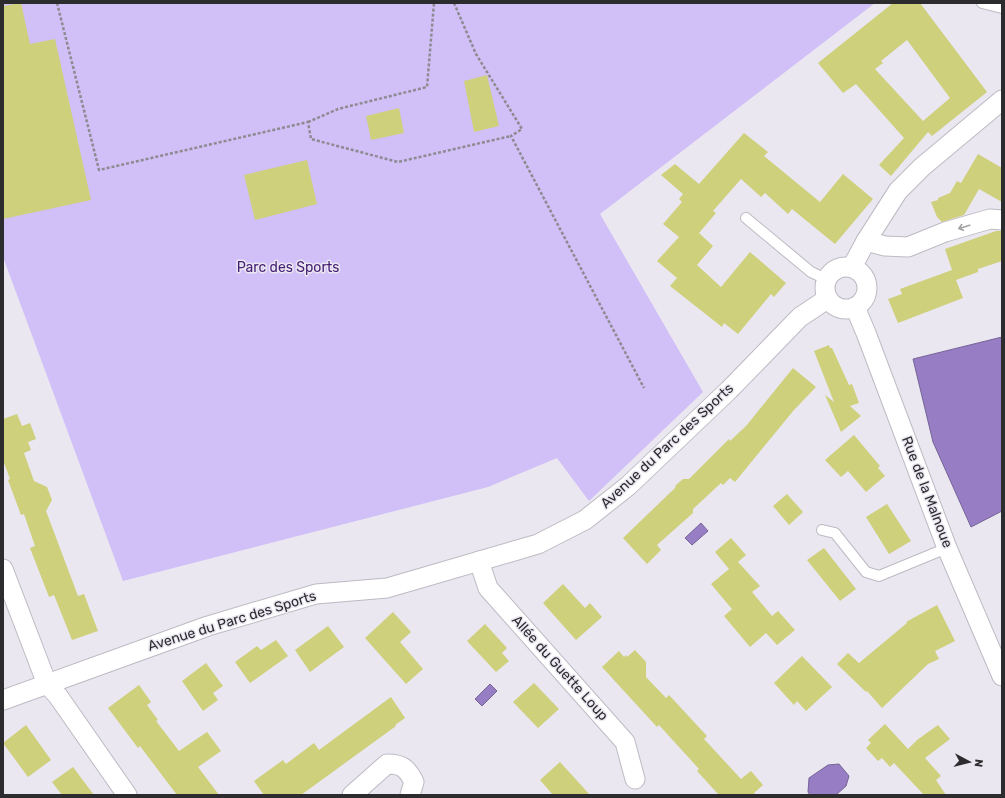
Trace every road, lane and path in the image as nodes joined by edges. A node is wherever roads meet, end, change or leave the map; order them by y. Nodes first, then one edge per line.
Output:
1 (57, 3) edge
2 (434, 3) edge
3 (454, 3) edge
4 (982, 3) edge
5 (1002, 8) edge
6 (1002, 100) edge
7 (308, 122) junction
8 (511, 136) junction
9 (746, 218) dead end
10 (1002, 220) edge
11 (866, 241) junction
12 (852, 267) junction
13 (826, 279) junction
14 (828, 299) junction
15 (855, 307) junction
16 (644, 388) dead end
17 (822, 530) dead end
18 (948, 548) junction
19 (479, 561) junction
20 (3, 569) edge
21 (1002, 676) edge
22 (47, 684) junction
23 (3, 700) edge
24 (635, 779) dead end
25 (358, 794) edge
26 (127, 795) edge
27 (410, 795) edge

1 - 7 path
2 - 7 path
3 - 8 path
4 - 5 lane
6 - 11 street
7 - 8 path
8 - 16 path
9 - 13 lane
10 -> 11 street
11 - 12 street
12 - 13 street
12 - 15 street
13 - 14 street
14 - 15 street
14 - 19 street, Avenue du Parc des Sports
15 - 18 street, Rue de la Malnoue
17 - 18 lane
18 - 21 street, Rue de la Malnoue
19 - 22 street, Avenue du Parc des Sports
19 - 24 street, Allée du Guette Loup
20 - 22 street
22 - 23 street, Avenue du Parc des Sports
22 - 26 street
25 - 27 street

